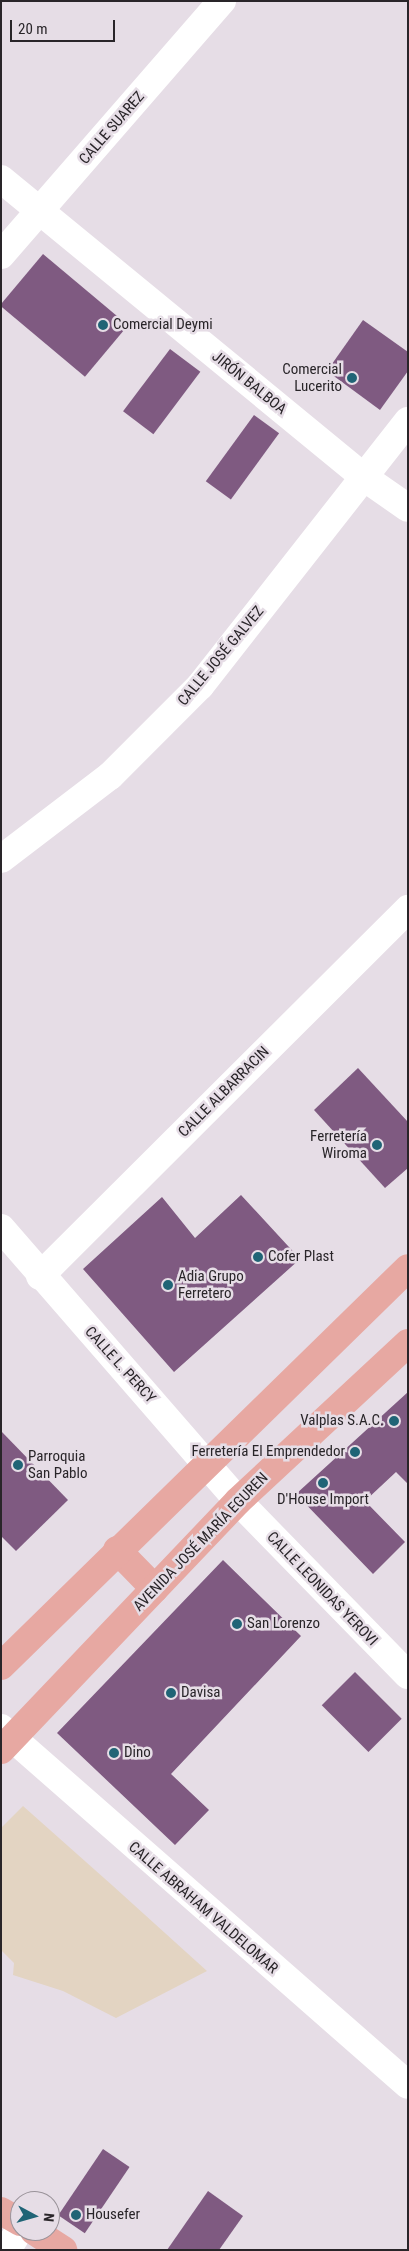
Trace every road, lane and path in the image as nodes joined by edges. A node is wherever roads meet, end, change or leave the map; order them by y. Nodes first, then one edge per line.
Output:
1 (222, 1) edge
2 (1, 179) edge
3 (40, 211) junction
4 (1, 255) edge
5 (408, 421) edge
6 (365, 478) junction
7 (408, 508) edge
8 (1, 859) edge
9 (408, 908) edge
10 (1, 1228) edge
11 (408, 1268) edge
12 (40, 1276) junction
13 (408, 1343) edge
14 (206, 1461) junction
15 (238, 1501) junction
16 (116, 1550) junction
17 (155, 1589) junction
18 (1, 1666) edge
19 (408, 1675) edge
20 (5, 1739) edge
21 (408, 2085) edge
22 (49, 2241) edge
23 (62, 2250) edge

1 - 3 street, CALLE SUAREZ
2 - 3 street, JIRÓN BALBOA
3 - 4 street, CALLE SUAREZ
3 - 6 street, JIRÓN BALBOA
5 - 6 street, CALLE JOSÉ GALVEZ
6 - 7 street, JIRÓN BALBOA
6 - 8 street, CALLE JOSÉ GALVEZ
9 - 12 street, CALLE ALBARRACIN
10 - 12 street, CALLE L. PERCY
11 - 14 main road
12 - 14 street, CALLE L. PERCY
13 - 15 main road, AVENIDA JOSÉ MARÍA EGUREN
14 - 15 street, CALLE L. PERCY
14 - 16 main road
15 - 17 main road, AVENIDA JOSÉ MARÍA EGUREN
15 - 19 street, CALLE LEONIDAS YEROVI
16 - 17 main road
16 - 18 main road
17 - 20 main road, AVENIDA JOSÉ MARÍA EGUREN
20 - 21 street, CALLE ABRAHAM VALDELOMAR
22 - 23 main road

